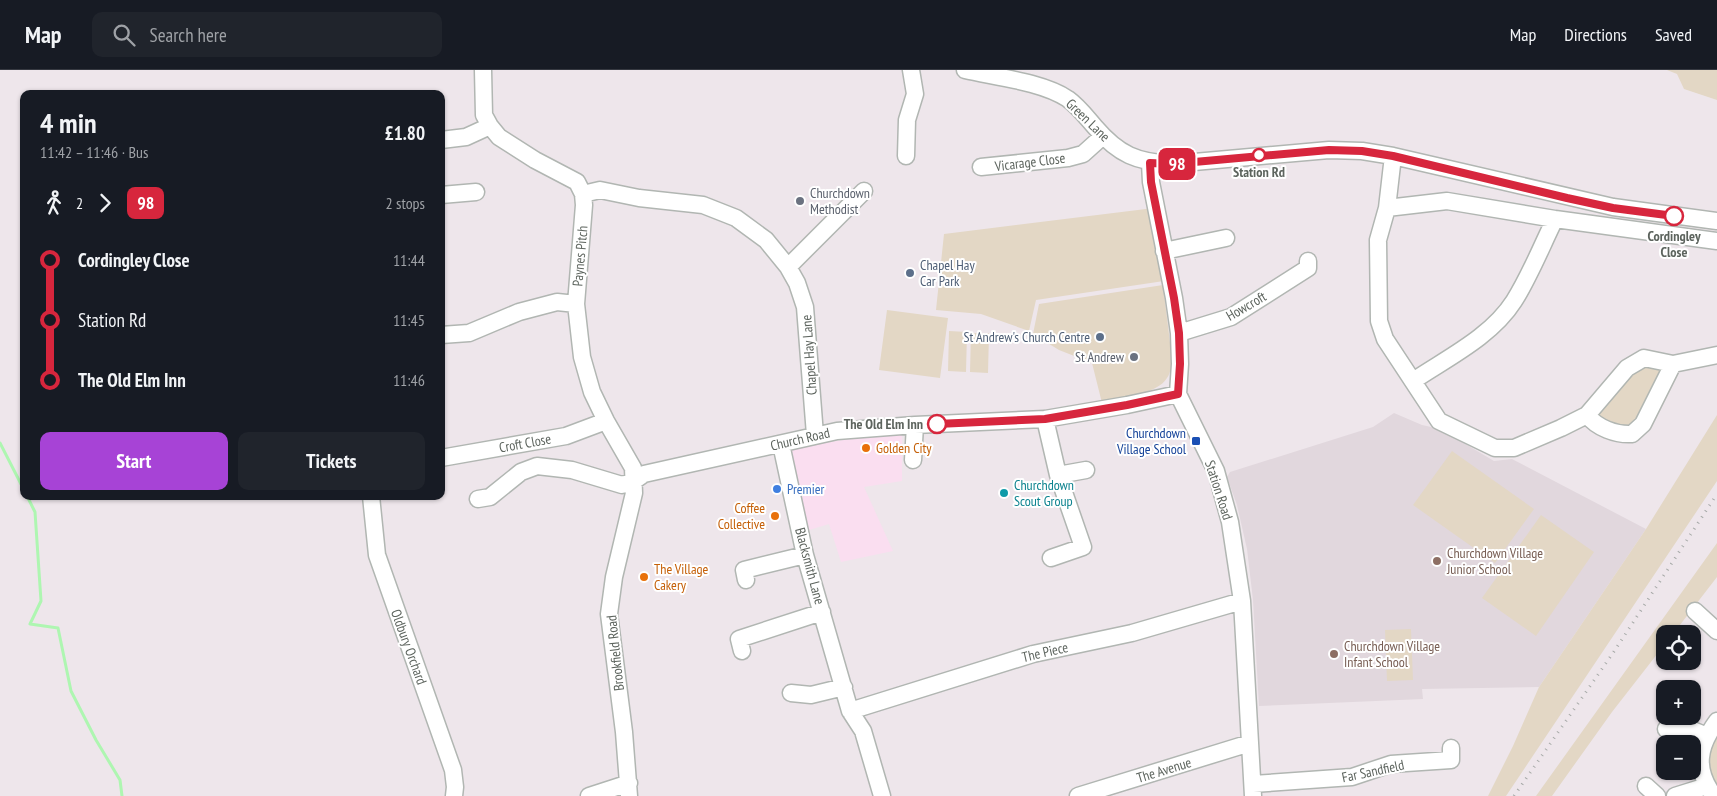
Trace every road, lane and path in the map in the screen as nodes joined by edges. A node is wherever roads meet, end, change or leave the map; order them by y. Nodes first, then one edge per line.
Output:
1 (483, 70) edge
2 (911, 70) edge
3 (965, 70) edge
4 (490, 126) junction
5 (1103, 136) junction
6 (445, 140) edge
7 (906, 156) dead end
8 (1393, 156) junction
9 (1150, 163) junction
10 (980, 167) dead end
11 (470, 188) dead end
12 (864, 191) dead end
13 (445, 194) edge
14 (583, 194) junction
15 (1387, 208) junction
16 (1555, 219) junction
17 (1717, 221) edge
18 (1218, 235) dead end
19 (1717, 241) edge
20 (1164, 251) junction
21 (788, 267) junction
22 (1310, 268) dead end
23 (576, 304) junction
24 (1179, 333) junction
25 (445, 335) edge
26 (1717, 354) edge
27 (1673, 364) junction
28 (1413, 381) junction
29 (1178, 394) junction
30 (1587, 415) junction
31 (1045, 419) junction
32 (606, 422) junction
33 (915, 424) junction
34 (815, 435) junction
35 (781, 444) junction
36 (445, 457) edge
37 (913, 460) dead end
38 (1086, 470) dead end
39 (1058, 475) junction
40 (634, 481) junction
41 (371, 500) edge
42 (487, 500) dead end
43 (805, 555) junction
44 (1051, 558) dead end
45 (744, 570) dead end
46 (1242, 601) junction
47 (1695, 611) dead end
48 (822, 612) junction
49 (1717, 631) edge
50 (740, 640) dead end
51 (844, 687) junction
52 (791, 693) dead end
53 (850, 711) junction
54 (1717, 721) edge
55 (1666, 729) dead end
56 (1707, 736) junction
57 (1250, 744) junction
58 (1451, 748) dead end
59 (629, 789) edge
60 (1253, 790) edge
61 (1710, 791) edge
62 (454, 796) edge
63 (589, 796) edge
64 (882, 796) edge
65 (1078, 796) edge
66 (1675, 796) edge

1 - 4 street
2 - 7 street
3 - 5 street, Green Lane
4 - 6 street
4 - 14 street
5 - 9 street, Green Lane
5 - 10 street, Vicarage Close
8 - 9 street, Green Lane
8 - 15 street
8 - 17 street, Green Lane
9 - 20 street
11 - 13 street
12 - 21 street
14 - 21 street, Chapel Hay Lane
14 - 23 street, Paynes Pitch
15 - 16 street
15 - 28 street
16 - 19 street
16 - 28 street
18 - 20 street
20 - 24 street
21 - 34 street, Chapel Hay Lane
22 - 24 street, Howcroft
23 - 25 street
23 - 32 street, Paynes Pitch
24 - 29 street
26 - 27 street
27 - 30 street
27 - 30 street
28 - 30 street
29 - 31 street, Church Road
29 - 46 street, Station Road
31 - 33 street, Church Road
31 - 39 street
32 - 36 street, Croft Close
32 - 40 street, Paynes Pitch
33 - 34 street, Church Road
33 - 37 street
34 - 35 street, Church Road
35 - 40 street, Church Road
35 - 43 street, Blacksmith Lane
38 - 39 street
39 - 44 street
40 - 42 street
40 - 59 street, Brookfield Road
41 - 62 street, Oldbury Orchard
43 - 45 street
43 - 48 street, Blacksmith Lane
46 - 53 street, The Piece
46 - 57 street, Station Road
47 - 49 street
48 - 50 street
48 - 51 street, Blacksmith Lane
51 - 52 street
51 - 53 street, Blacksmith Lane
53 - 64 street, Blacksmith Lane
54 - 56 street
55 - 56 street
56 - 61 street
57 - 60 street, Station Road
57 - 65 street, The Avenue
58 - 60 street, Far Sandfield
59 - 63 street
61 - 66 street

